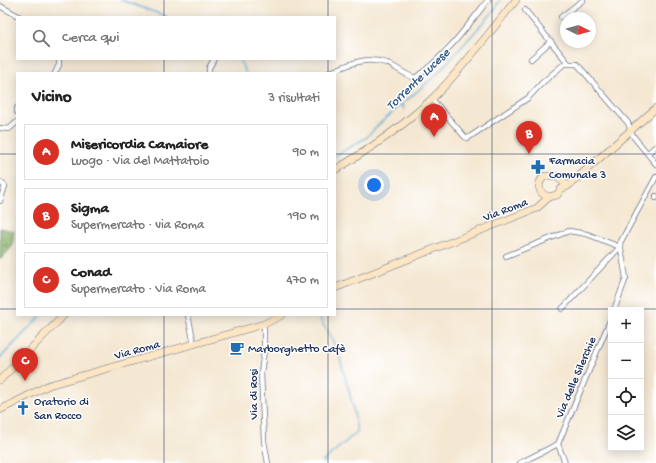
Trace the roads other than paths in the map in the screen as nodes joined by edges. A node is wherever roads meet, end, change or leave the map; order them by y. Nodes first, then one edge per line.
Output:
1 (488, 0) edge
2 (516, 0) edge
3 (583, 0) edge
4 (0, 6) edge
5 (525, 10) dead end
6 (568, 12) edge
7 (18, 16) edge
8 (551, 41) junction
9 (531, 59) dead end
10 (59, 60) edge
11 (213, 60) edge
12 (568, 63) junction
13 (56, 72) edge
14 (209, 72) edge
15 (331, 72) edge
16 (432, 99) junction
17 (656, 108) edge
18 (16, 123) edge
19 (0, 128) edge
20 (630, 130) junction
21 (656, 146) edge
22 (648, 153) junction
23 (656, 162) edge
24 (336, 169) edge
25 (656, 177) edge
26 (0, 182) edge
27 (563, 185) junction
28 (546, 196) junction
29 (0, 201) edge
30 (620, 247) junction
31 (506, 256) dead end
32 (336, 288) edge
33 (615, 307) edge
34 (562, 309) dead end
35 (63, 316) edge
36 (188, 316) edge
37 (280, 316) edge
38 (264, 324) junction
39 (608, 325) edge
40 (194, 344) junction
41 (0, 380) edge
42 (0, 410) edge
43 (558, 444) junction
44 (268, 463) edge
45 (520, 463) edge
46 (565, 463) edge

1 - 15 street
2 - 16 street
3 - 6 street
4 - 7 street
5 - 8 street
8 - 9 street
8 - 12 street
10 - 13 street
11 - 14 street
12 - 16 street
12 - 20 street
16 - 24 street
17 - 20 street
18 - 19 street
20 - 22 street
20 - 27 street
21 - 22 street
22 - 23 street
25 - 30 street
26 - 29 street
27 - 28 street
27 - 28 street, Via Roma
28 - 32 street, Via Roma
30 - 31 street
30 - 33 street
30 - 34 street
35 - 41 street
36 - 40 street
37 - 38 street, Via Roma
38 - 40 street, Via Roma
38 - 44 street, Via di Rosi
39 - 43 street, Via delle Silerchie
40 - 42 street, Via Roma
43 - 45 street
43 - 46 street

